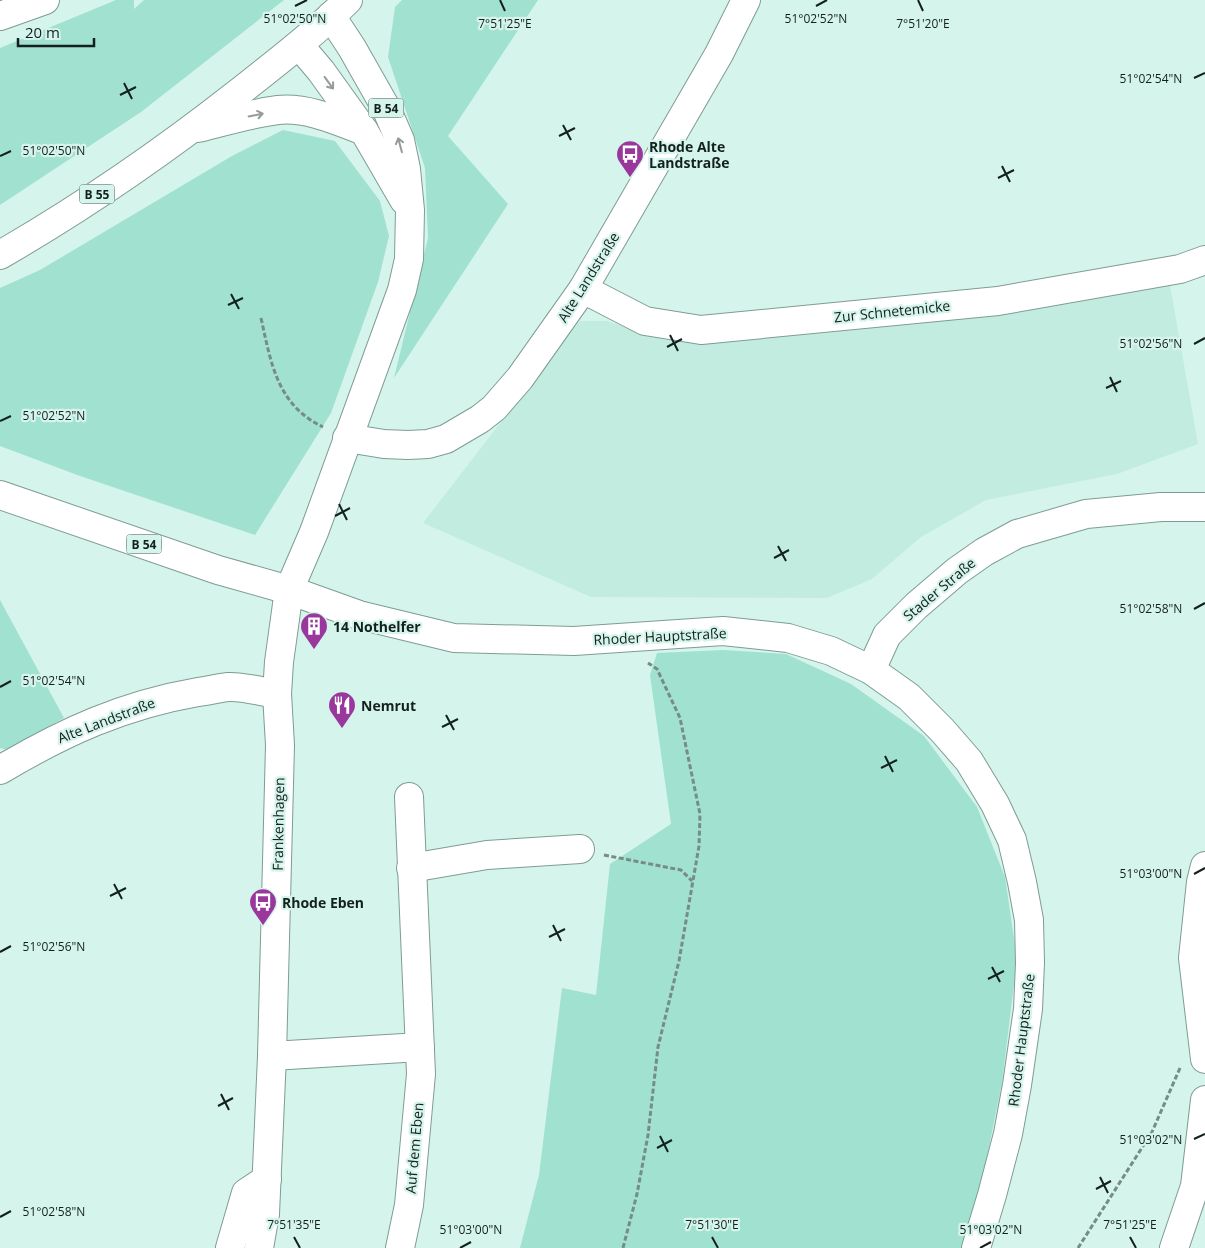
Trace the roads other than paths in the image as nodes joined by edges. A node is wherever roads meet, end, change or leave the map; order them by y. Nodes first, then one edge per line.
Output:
1 (45, 0) edge
2 (746, 0) edge
3 (340, 8) edge
4 (0, 16) edge
5 (299, 45) junction
6 (191, 129) junction
7 (364, 131) junction
8 (410, 210) junction
9 (0, 255) edge
10 (1205, 260) edge
11 (583, 289) junction
12 (347, 438) junction
13 (0, 495) edge
14 (1205, 507) edge
15 (289, 590) junction
16 (871, 670) junction
17 (277, 694) junction
18 (0, 770) edge
19 (409, 797) dead end
20 (580, 849) road end
21 (1205, 866) edge
22 (411, 868) junction
23 (420, 1048) junction
24 (272, 1056) junction
25 (1194, 1060) edge
26 (1205, 1100) edge
27 (267, 1179) junction
28 (230, 1248) edge
29 (259, 1248) edge
30 (400, 1248) edge
31 (976, 1248) edge
32 (1174, 1248) edge

1 - 4 street
2 - 11 street, Alte Landstraße
3 - 5 street, B 54
8 -> 3 street, B 54
5 - 6 street, B 55
5 -> 7 street, B 54
6 -> 7 street, B 54
6 - 9 street, B 55
7 - 8 street, B 54
8 - 12 street, B 54
10 - 11 street, Zur Schnetemicke
11 - 12 street, Alte Landstraße
12 - 15 street, B 54
13 - 15 street, B 54
14 - 16 street, Stader Straße
15 - 16 street, Rhoder Hauptstraße
15 - 17 street, Frankenhagen
16 - 31 street, Rhoder Hauptstraße
17 - 18 street, Alte Landstraße
17 - 24 street, Frankenhagen
19 - 22 street, Auf dem Eben
20 - 22 street
21 - 25 street
22 - 23 street, Auf dem Eben
23 - 24 street
23 - 30 street, Auf dem Eben
24 - 27 street, Frankenhagen
26 - 32 street
27 - 28 street
27 - 29 street, Frankenhagen

